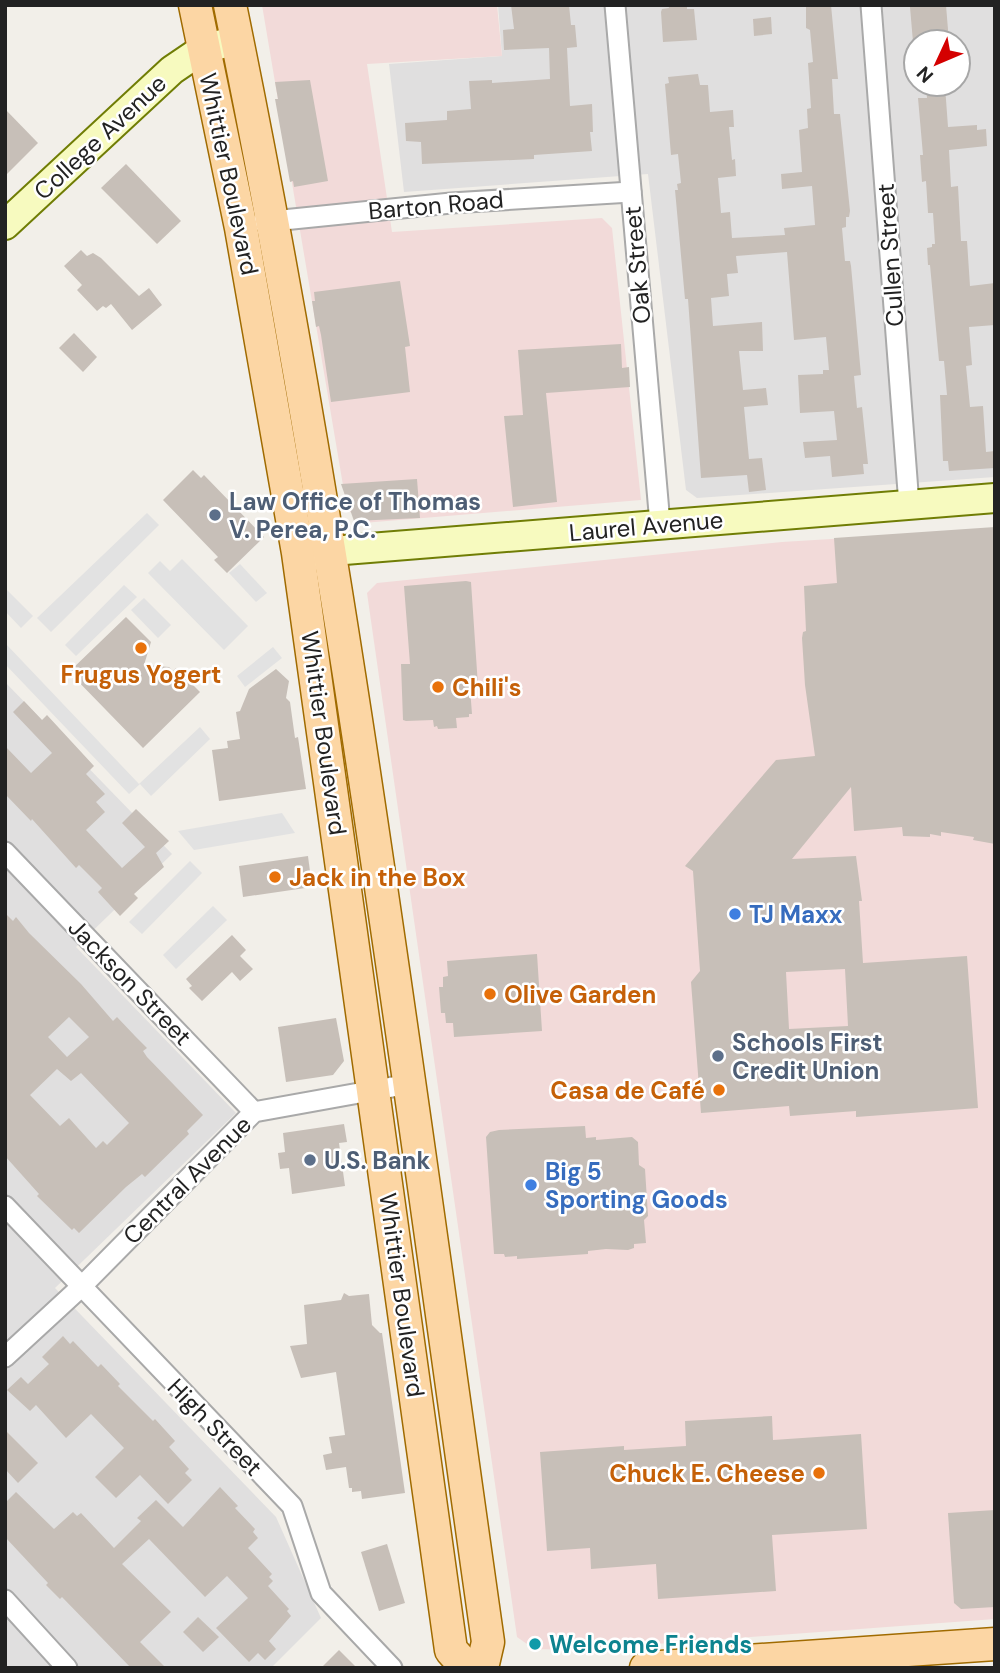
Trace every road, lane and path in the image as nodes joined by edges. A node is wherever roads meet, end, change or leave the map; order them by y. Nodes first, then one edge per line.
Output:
1 (195, 5) edge
2 (230, 5) edge
3 (615, 5) edge
4 (871, 5) edge
5 (237, 40) junction
6 (203, 49) junction
7 (631, 192) junction
8 (272, 220) junction
9 (5, 225) edge
10 (241, 228) junction
11 (995, 498) edge
12 (909, 505) junction
13 (660, 524) junction
14 (331, 552) junction
15 (298, 553) junction
16 (5, 852) edge
17 (409, 1084) junction
18 (374, 1090) junction
19 (254, 1112) junction
20 (5, 1206) edge
21 (80, 1287) junction
22 (5, 1357) edge
23 (5, 1600) edge
24 (995, 1644) edge
25 (67, 1668) edge
26 (392, 1668) edge
27 (467, 1668) edge
28 (482, 1668) edge
29 (646, 1668) edge

1 - 6 main road, Whittier Boulevard
2 - 5 main road, Whittier Boulevard
3 - 7 street, Oak Street
4 - 12 street, Cullen Street
5 - 6 street, College Avenue
5 - 8 main road, Whittier Boulevard
6 - 9 street, College Avenue
6 - 10 main road, Whittier Boulevard
7 - 8 street, Barton Road
7 - 13 street, Oak Street
8 - 10 street, Barton Road
8 - 14 main road, Whittier Boulevard
10 - 15 main road, Whittier Boulevard
11 - 12 street, Laurel Avenue
12 - 13 street, Laurel Avenue
13 - 14 street, Laurel Avenue
14 - 15 street, Laurel Avenue
14 - 17 main road, Whittier Boulevard
15 - 18 main road, Whittier Boulevard
16 - 19 street, Jackson Street
17 - 18 street, Central Avenue
17 - 28 main road, Whittier Boulevard
18 - 19 street, Central Avenue
18 - 27 main road, Whittier Boulevard
19 - 21 street, Central Avenue
20 - 21 street, High Street
21 - 22 street, Central Avenue
21 - 26 street, High Street
23 - 25 street
24 - 29 main road

